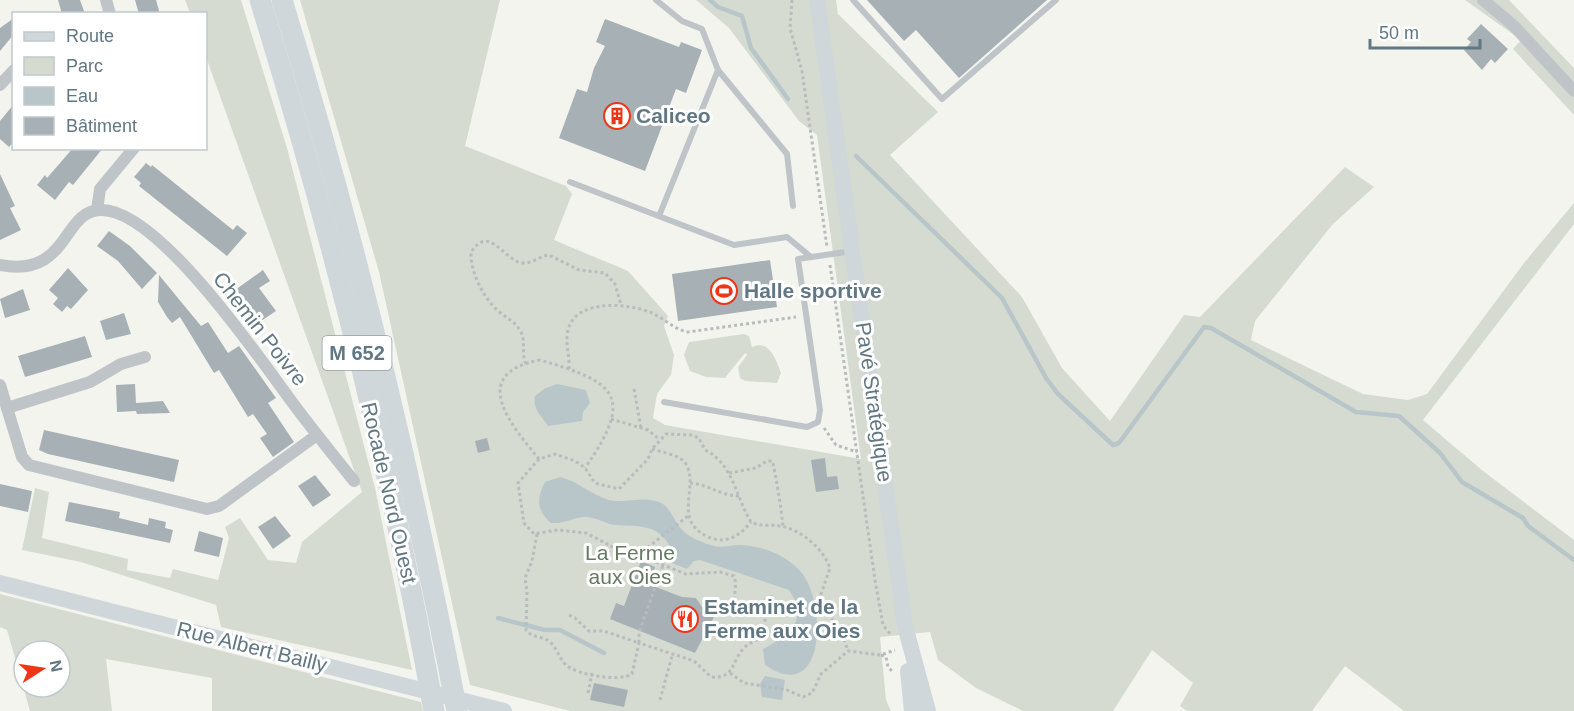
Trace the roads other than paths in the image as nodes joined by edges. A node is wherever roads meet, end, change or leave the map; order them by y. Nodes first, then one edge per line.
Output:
1 (260, 0) edge
2 (282, 0) edge
3 (656, 0) edge
4 (817, 0) edge
5 (853, 0) edge
6 (1056, 0) edge
7 (1483, 0) edge
8 (718, 70) junction
9 (12, 72) edge
10 (0, 85) edge
11 (1574, 91) edge
12 (132, 150) edge
13 (570, 182) dead end
14 (794, 206) dead end
15 (97, 210) junction
16 (659, 216) junction
17 (852, 251) junction
18 (811, 257) junction
19 (0, 265) edge
20 (145, 357) dead end
21 (0, 385) edge
22 (664, 402) dead end
23 (7, 408) junction
24 (317, 435) junction
25 (354, 481) dead end
26 (0, 583) edge
27 (905, 626) junction
28 (501, 710) edge
29 (434, 711) edge
30 (457, 711) edge
31 (912, 711) edge
32 (928, 711) edge

1 - 29 highway, Rocade Nord Ouest / M 652
2 - 30 highway, Rocade Nord Ouest / M 652
3 - 8 lane
4 - 17 main road, Pavé Stratégique
5 - 6 lane
7 - 11 street
8 - 14 lane
8 - 16 lane
9 - 10 street
12 - 15 street
13 - 16 lane
15 - 19 street
15 - 24 street, Chemin Poivre
16 - 18 lane
17 - 18 lane
17 - 27 main road, Pavé Stratégique
18 - 22 lane
20 - 23 street
21 - 23 street
23 - 24 street
24 - 25 street, Chemin Poivre
26 - 28 main road, Rue Albert Bailly
27 - 31 main road, Pavé Stratégique
27 - 32 main road, Pavé Stratégique

